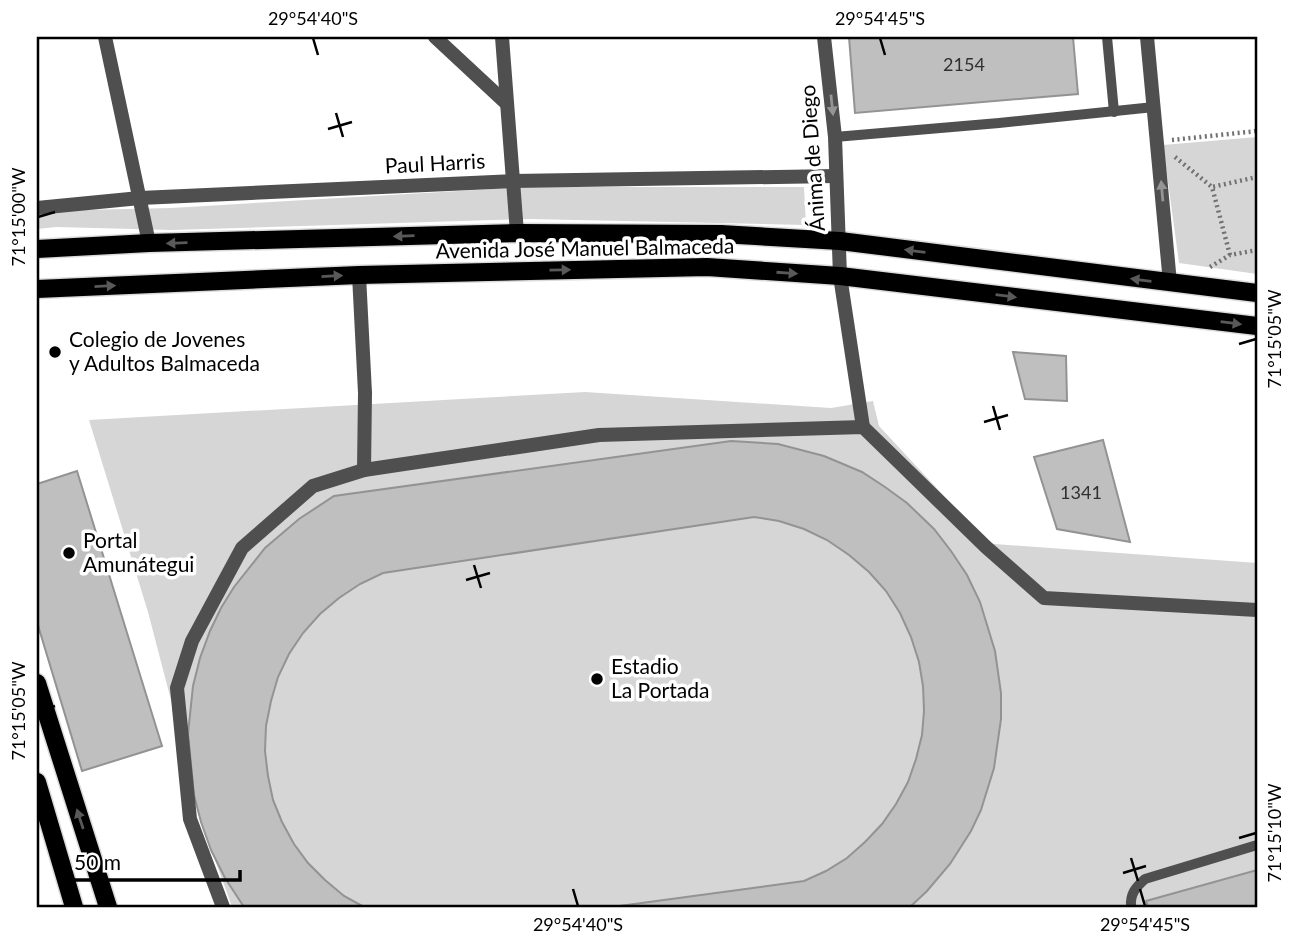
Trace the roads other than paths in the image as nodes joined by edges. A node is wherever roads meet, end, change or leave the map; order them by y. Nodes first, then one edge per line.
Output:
1 (104, 37) edge
2 (435, 37) edge
3 (502, 37) edge
4 (824, 37) edge
5 (1107, 37) edge
6 (1147, 37) edge
7 (507, 104) junction
8 (1154, 107) junction
9 (1114, 112) junction
10 (835, 137) junction
11 (836, 176) junction
12 (513, 181) junction
13 (140, 198) junction
14 (37, 208) edge
15 (517, 233) junction
16 (839, 241) junction
17 (149, 243) junction
18 (37, 249) edge
19 (359, 275) junction
20 (841, 276) junction
21 (1170, 283) junction
22 (37, 289) edge
23 (1257, 293) edge
24 (1257, 326) edge
25 (863, 427) junction
26 (364, 470) junction
27 (1257, 610) edge
28 (37, 683) edge
29 (37, 782) edge
30 (1257, 845) edge
31 (74, 907) edge
32 (108, 907) edge
33 (223, 907) edge
34 (1131, 907) edge

1 - 13 street
2 - 7 street
3 - 7 street
4 -> 10 street, Ánima de Diego
5 - 9 lane
6 - 8 street
7 - 12 street
8 - 9 lane
21 -> 8 street
9 - 10 lane
10 - 11 street, Ánima de Diego
11 - 12 street, Paul Harris
11 - 16 street, Ánima de Diego
12 - 13 street, Paul Harris
12 - 15 street
13 - 14 street, Paul Harris
13 - 17 street
15 - 16 main road, Avenida José Manuel Balmaceda
15 -> 17 main road, Avenida José Manuel Balmaceda
16 - 20 street, Ánima de Diego
21 -> 16 main road, Avenida José Manuel Balmaceda
17 - 18 main road, Avenida José Manuel Balmaceda
19 -> 20 main road, Avenida José Manuel Balmaceda
22 -> 19 main road, Avenida José Manuel Balmaceda
19 - 26 street
20 -> 24 main road, Avenida José Manuel Balmaceda
20 - 25 street, Ánima de Diego
21 - 23 main road, Avenida José Manuel Balmaceda
25 - 26 street
25 - 27 street
26 - 33 street
32 -> 28 main road
29 - 31 main road
30 - 34 lane

